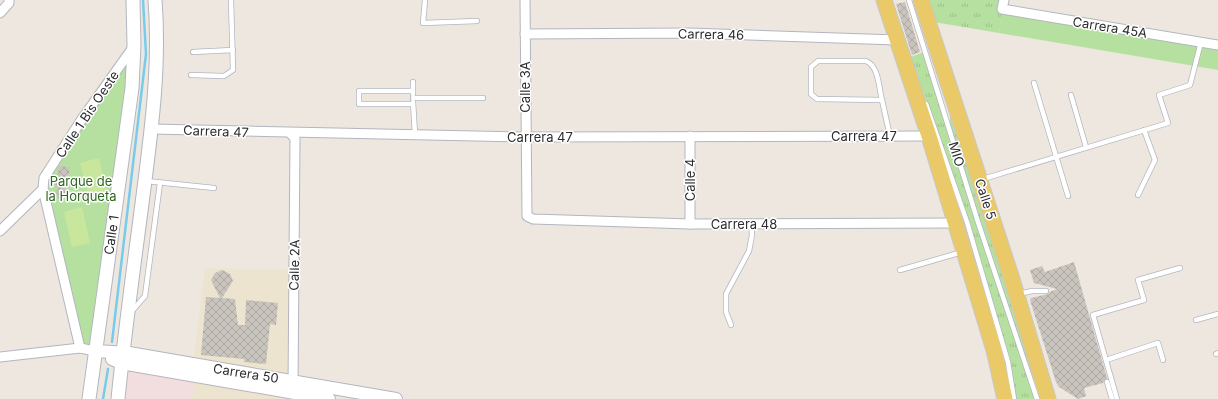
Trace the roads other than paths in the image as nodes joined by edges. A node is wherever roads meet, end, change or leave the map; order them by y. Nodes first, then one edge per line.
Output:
1 (133, 0) edge
2 (155, 0) edge
3 (231, 0) edge
4 (425, 0) edge
5 (525, 0) edge
6 (884, 0) edge
7 (909, 0) edge
8 (921, 0) edge
9 (9, 2) edge
10 (1003, 4) edge
11 (0, 13) edge
12 (895, 15) dead end
13 (477, 21) dead end
14 (525, 34) junction
15 (897, 40) junction
16 (1201, 42) junction
17 (1218, 44) edge
18 (134, 45) junction
19 (233, 50) junction
20 (193, 52) dead end
21 (192, 75) dead end
22 (413, 82) dead end
23 (1034, 83) dead end
24 (918, 85) dead end
25 (413, 92) junction
26 (1071, 95) dead end
27 (413, 98) junction
28 (483, 98) dead end
29 (924, 99) dead end
30 (882, 100) junction
31 (413, 104) junction
32 (151, 129) junction
33 (1144, 130) junction
34 (415, 134) junction
35 (295, 135) junction
36 (690, 136) junction
37 (890, 136) junction
38 (929, 136) junction
39 (525, 137) junction
40 (1086, 147) junction
41 (1056, 156) junction
42 (980, 180) junction
43 (145, 181) junction
44 (160, 183) junction
45 (214, 188) dead end
46 (44, 189) junction
47 (1138, 195) dead end
48 (1068, 196) dead end
49 (532, 218) joint
50 (955, 223) junction
51 (690, 224) junction
52 (751, 224) junction
53 (0, 231) edge
54 (964, 252) junction
55 (1180, 268) dead end
56 (900, 270) dead end
57 (1046, 291) dead end
58 (1017, 295) junction
59 (1218, 314) edge
60 (128, 315) junction
61 (1196, 320) dead end
62 (731, 325) dead end
63 (80, 348) junction
64 (95, 351) junction
65 (0, 357) edge
66 (122, 358) junction
67 (1106, 360) junction
68 (1164, 360) dead end
69 (292, 380) junction
70 (1107, 382) dead end
71 (293, 393) junction
72 (89, 399) edge
73 (118, 399) edge
74 (329, 399) edge
75 (396, 399) edge
76 (1005, 399) edge
77 (1014, 399) edge
78 (1037, 399) edge
79 (1048, 399) edge
80 (1112, 399) edge
81 (1117, 399) edge

1 - 18 main road, Calle 1
2 - 32 main road, Calle 1
3 - 19 lane
4 - 13 lane
5 - 14 street, Calle 3A
6 - 15 main road
7 - 78 lane, MIO
8 - 42 main road, Calle 5
9 - 11 street
10 - 16 street, Carrera 45A
12 - 24 lane
14 - 15 street, Carrera 46
14 - 39 street, Calle 3A
15 - 38 main road
16 - 17 street, Carrera 45A
16 - 33 lane
18 - 46 street, Calle 1 Bis Oeste
18 - 64 main road, Calle 1
19 - 20 lane
19 - 21 lane
22 - 25 lane
23 - 41 lane
25 - 27 lane
25 - 31 lane
26 - 40 lane
27 - 28 lane
27 - 31 lane
29 - 77 lane, MIO
30 - 30 lane
30 - 37 lane
31 - 34 lane
32 - 35 street, Carrera 47
32 - 43 main road, Calle 1
33 - 40 lane
33 - 47 lane
34 - 35 street, Carrera 47
34 - 39 street, Carrera 47
35 - 69 street, Calle 2A
36 - 37 street, Carrera 47
36 - 39 street, Carrera 47
36 - 51 street, Calle 4
37 - 38 street, Carrera 47
38 - 50 main road
39 - 49 street, Calle 3A
40 - 41 lane
41 - 42 lane
41 - 48 lane
42 - 58 main road, Calle 5
43 - 44 lane
43 - 60 main road, Calle 1
44 - 45 lane
44 - 60 lane
46 - 53 street
46 - 63 street, Calle 1 Bis Oeste
49 - 51 street, Carrera 48
50 - 52 street, Carrera 48
50 - 54 main road
51 - 52 street, Carrera 48
52 - 62 lane
54 - 56 lane
54 - 76 main road
55 - 67 lane
57 - 58 lane
58 - 79 main road, Calle 5
59 - 61 lane
60 - 66 main road, Calle 1
63 - 64 street, Carrera 50
63 - 65 street, Carrera 50
64 - 66 street, Carrera 50
64 - 72 main road, Calle 1
66 - 69 street, Carrera 50
66 - 71 street, Carrera 50
66 - 73 main road, Calle 1
67 - 68 lane
67 - 81 lane
69 - 71 street, Calle 2A
69 - 75 street, Carrera 50
70 - 80 lane
71 - 74 street, Carrera 50

